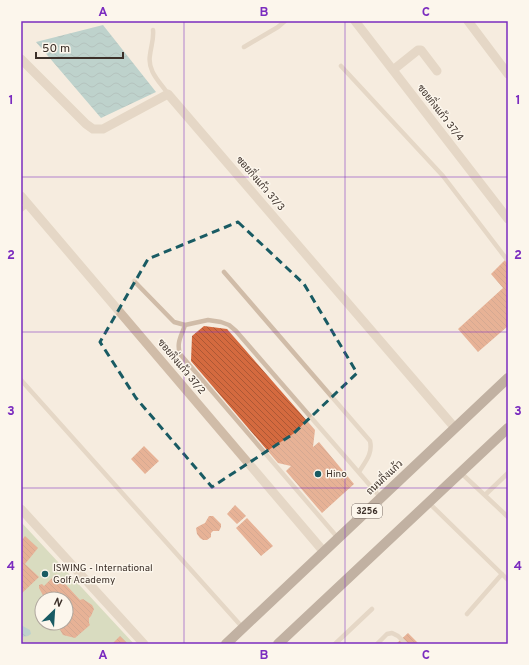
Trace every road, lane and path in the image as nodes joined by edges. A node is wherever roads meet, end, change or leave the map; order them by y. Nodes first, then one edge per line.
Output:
1 (286, 21) edge
2 (355, 21) edge
3 (468, 21) edge
4 (153, 30) dead end
5 (244, 47) dead end
6 (21, 59) edge
7 (342, 66) dead end
8 (393, 70) junction
9 (437, 71) dead end
10 (508, 74) edge
11 (168, 94) junction
12 (21, 196) edge
13 (24, 207) edge
14 (508, 219) edge
15 (508, 261) edge
16 (224, 272) dead end
17 (134, 281) dead end
18 (185, 324) junction
19 (508, 378) edge
20 (21, 380) edge
21 (455, 428) junction
22 (508, 428) edge
23 (359, 472) junction
24 (460, 472) junction
25 (508, 473) edge
26 (485, 495) junction
27 (381, 498) junction
28 (428, 502) junction
29 (21, 509) edge
30 (508, 517) edge
31 (338, 538) junction
32 (324, 552) junction
33 (502, 574) junction
34 (508, 580) edge
35 (372, 609) dead end
36 (467, 614) dead end
37 (243, 628) junction
38 (144, 644) edge
39 (226, 644) edge
40 (278, 644) edge
41 (335, 644) edge
42 (377, 644) edge
43 (406, 644) edge

1 - 5 lane
2 - 8 street, ซอยกิ่งแก้ว 37/4
3 - 10 street
4 - 11 lane
6 - 11 street
7 - 15 lane
8 - 9 street
8 - 14 street, ซอยกิ่งแก้ว 37/4
11 - 21 street, ซอยกิ่งแก้ว 37/3
12 - 13 street, ซอยกิ่งแก้ว 37/2
13 - 32 street, ซอยกิ่งแก้ว 37/2
16 - 23 lane
17 - 18 lane
18 - 23 lane
18 - 31 lane
19 - 21 main road, ถนนกิ่งแก้ว / 3256
20 - 37 lane
21 - 27 main road, ถนนกิ่งแก้ว / 3256
22 - 24 main road
23 - 27 lane
24 - 26 lane
24 - 28 main road
25 - 26 lane
26 - 30 lane
27 - 31 main road, ถนนกิ่งแก้ว / 3256
28 - 33 lane
28 - 40 main road
29 - 38 street
31 - 32 main road, ถนนกิ่งแก้ว / 3256
32 - 37 main road, ถนนกิ่งแก้ว / 3256
33 - 34 lane
33 - 36 lane
35 - 41 lane
37 - 39 main road, ถนนกิ่งแก้ว / 3256
42 - 43 lane

